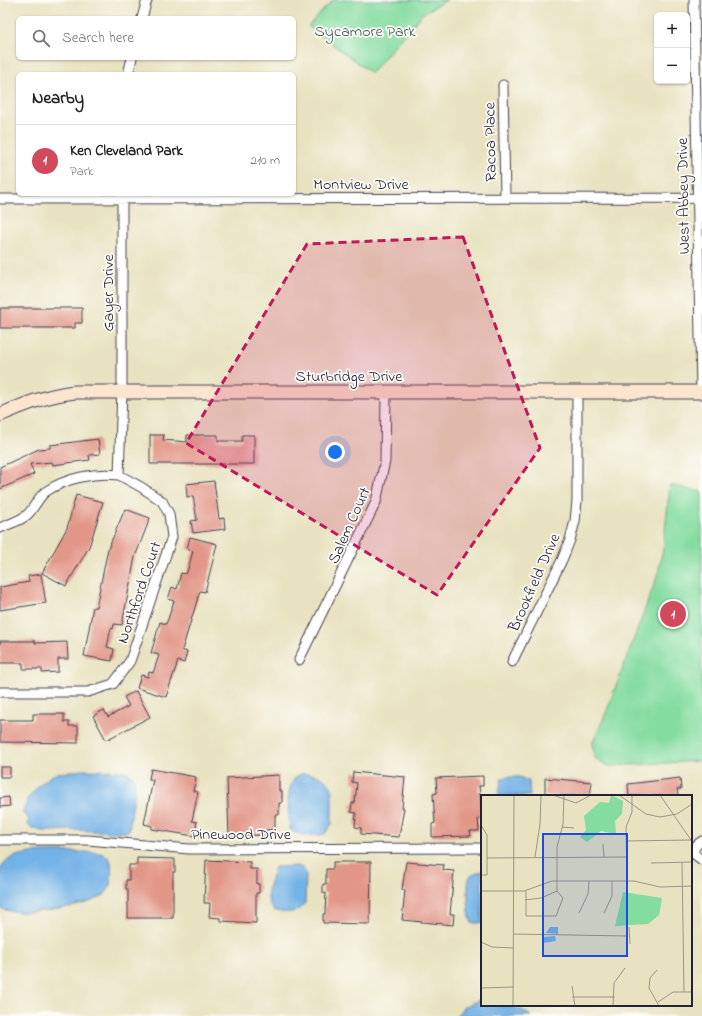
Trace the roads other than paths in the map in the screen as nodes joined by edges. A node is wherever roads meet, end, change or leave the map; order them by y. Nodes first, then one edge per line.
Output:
1 (147, 0) edge
2 (694, 0) edge
3 (143, 16) edge
4 (132, 60) edge
5 (698, 62) edge
6 (128, 72) edge
7 (503, 85) dead end
8 (122, 196) edge
9 (505, 198) junction
10 (697, 198) junction
11 (0, 199) edge
12 (122, 391) junction
13 (386, 392) junction
14 (577, 392) junction
15 (702, 392) edge
16 (0, 415) edge
17 (119, 475) junction
18 (0, 528) edge
19 (299, 660) dead end
20 (512, 662) dead end
21 (0, 692) edge
22 (0, 840) edge
23 (702, 841) edge
24 (481, 848) edge
25 (692, 851) edge
26 (702, 860) edge

1 - 3 street
2 - 5 street, West Abbey Drive
4 - 6 street
5 - 10 street, West Abbey Drive
7 - 9 street, Racoa Place
8 - 9 street, Montview Drive
8 - 11 street, Montview Drive
8 - 12 street, Gayer Drive
9 - 10 street, Montview Drive
10 - 15 street, West Abbey Drive
12 - 13 street, Sturbridge Drive
12 - 16 street, Sturbridge Drive
12 - 17 street
13 - 14 street, Sturbridge Drive
13 - 19 street, Salem Court
14 - 15 street, Sturbridge Drive
14 - 20 street, Brookfield Drive
17 - 18 street
17 - 21 street, Northford Court
22 - 24 street, Pinewood Drive
23 - 25 street
25 - 26 street

